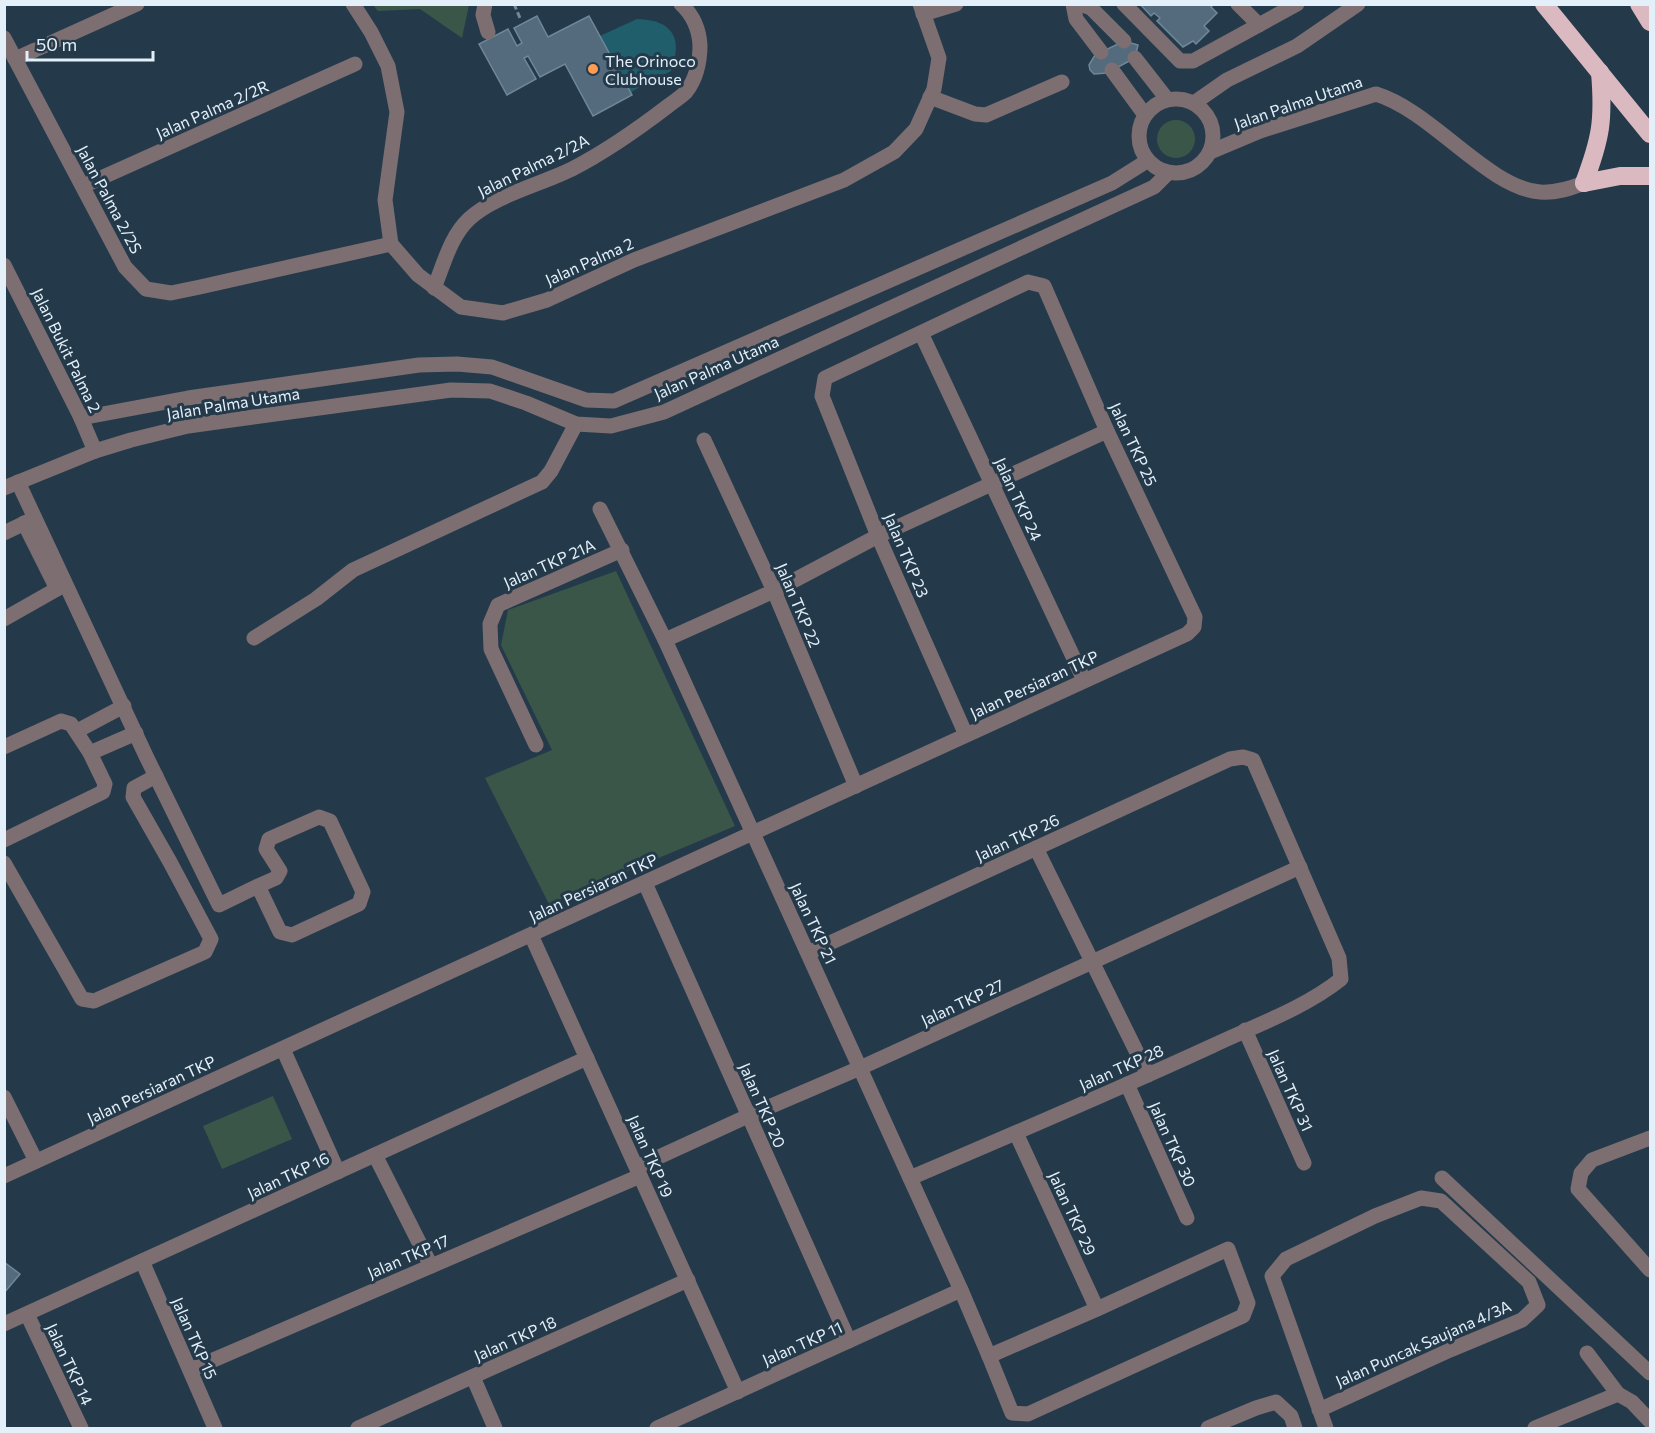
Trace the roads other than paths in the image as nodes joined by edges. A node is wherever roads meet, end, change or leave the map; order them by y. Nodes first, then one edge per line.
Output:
1 (137, 4) edge
2 (353, 4) edge
3 (485, 4) edge
4 (681, 4) edge
5 (956, 4) edge
6 (1073, 4) edge
7 (1079, 4) edge
8 (1124, 4) edge
9 (1238, 4) edge
10 (1297, 4) edge
11 (1358, 4) edge
12 (1544, 4) edge
13 (1639, 4) edge
14 (922, 9) edge
15 (1650, 22) edge
16 (1259, 25) junction
17 (488, 32) dead end
18 (4, 38) edge
19 (1124, 41) dead end
20 (1101, 52) dead end
21 (1135, 58) dead end
22 (15, 59) junction
23 (355, 64) dead end
24 (1112, 70) dead end
25 (1600, 72) junction
26 (1062, 82) dead end
27 (930, 97) junction
28 (1167, 99) junction
29 (1194, 103) junction
30 (1145, 115) junction
31 (1650, 134) edge
32 (1210, 152) junction
33 (1147, 161) junction
34 (1168, 173) junction
35 (1650, 176) edge
36 (1584, 183) junction
37 (83, 186) junction
38 (391, 244) junction
39 (4, 265) edge
40 (434, 288) junction
41 (921, 333) junction
42 (81, 418) junction
43 (576, 424) junction
44 (1107, 431) junction
45 (704, 440) dead end
46 (95, 451) junction
47 (993, 484) junction
48 (11, 485) edge
49 (600, 509) dead end
50 (30, 521) junction
51 (4, 532) edge
52 (878, 536) junction
53 (622, 550) junction
54 (62, 586) junction
55 (774, 591) junction
56 (4, 619) edge
57 (1194, 627) joint
58 (254, 638) dead end
59 (665, 640) junction
60 (1084, 680) junction
61 (124, 706) junction
62 (77, 731) junction
63 (136, 733) junction
64 (966, 735) junction
65 (536, 745) dead end
66 (4, 747) edge
67 (90, 753) junction
68 (156, 776) junction
69 (856, 786) junction
70 (753, 834) junction
71 (4, 840) edge
72 (1036, 848) junction
73 (4, 863) edge
74 (1300, 867) junction
75 (645, 884) junction
76 (258, 886) junction
77 (531, 935) junction
78 (808, 953) junction
79 (1093, 962) junction
80 (1245, 1030) junction
81 (283, 1049) junction
82 (587, 1058) junction
83 (860, 1068) junction
84 (1148, 1075) junction
85 (1127, 1084) junction
86 (4, 1097) edge
87 (748, 1116) junction
88 (1016, 1133) junction
89 (1650, 1138) edge
90 (375, 1155) junction
91 (36, 1161) junction
92 (1304, 1163) dead end
93 (338, 1172) junction
94 (639, 1172) junction
95 (4, 1176) edge
96 (1442, 1178) dead end
97 (910, 1179) junction
98 (1186, 1218) dead end
99 (142, 1262) junction
100 (431, 1266) junction
101 (1650, 1269) edge
102 (688, 1280) junction
103 (961, 1290) junction
104 (1097, 1309) junction
105 (27, 1314) junction
106 (4, 1324) edge
107 (849, 1341) junction
108 (1587, 1353) dead end
109 (989, 1356) junction
110 (189, 1370) junction
111 (1650, 1373) edge
112 (473, 1377) junction
113 (738, 1392) junction
114 (1618, 1394) junction
115 (1319, 1410) junction
116 (1650, 1421) edge
117 (81, 1428) edge
118 (215, 1428) edge
119 (358, 1428) edge
120 (495, 1428) edge
121 (657, 1428) edge
122 (1208, 1428) edge
123 (1295, 1428) edge
124 (1326, 1428) edge
125 (1535, 1428) edge

1 - 22 street
2 - 38 street
3 - 17 street
4 - 40 street, Jalan Palma 2/2A
5 - 14 street
6 - 20 street
7 - 19 street
8 - 16 street
9 - 16 street
10 - 16 street
11 - 29 street
12 - 25 highway
13 - 15 highway
14 - 27 street, Jalan Palma 2
18 - 22 street, Jalan Palma 2/2S
21 - 28 street
22 - 37 street, Jalan Palma 2/2S
23 - 37 street, Jalan Palma 2/2R
24 - 30 street
25 - 31 highway
25 - 36 highway
26 - 27 street
27 - 40 street, Jalan Palma 2
28 - 29 street
28 - 30 street
29 - 32 street
30 - 33 street
32 - 34 street
32 - 36 street, Jalan Palma Utama
33 - 34 street
33 - 42 street
34 - 43 street, Jalan Palma Utama
35 - 36 highway
37 - 38 street, Jalan Palma 2/2S
38 - 40 street, Jalan Palma 2
39 - 42 street, Jalan Bukit Palma 2
41 - 44 street, Jalan TKP 25
41 - 47 street, Jalan TKP 24
41 - 52 street, Jalan TKP 23
42 - 46 street, Jalan Bukit Palma 2
43 - 46 street, Jalan Palma Utama
43 - 58 street
44 - 47 street
44 - 57 street, Jalan TKP 25
45 - 55 street, Jalan TKP 22
46 - 48 street, Jalan Palma Utama
47 - 52 street
47 - 60 street, Jalan TKP 24
48 - 50 street
49 - 53 street, Jalan TKP 21
50 - 51 street
50 - 54 street
52 - 55 street
52 - 64 street, Jalan TKP 23
53 - 59 street, Jalan TKP 21
53 - 65 street, Jalan TKP 21A
54 - 56 street
54 - 61 street
55 - 59 street
55 - 69 street, Jalan TKP 22
57 - 60 street, Jalan Persiaran TKP
59 - 70 street, Jalan TKP 21
60 - 64 street, Jalan Persiaran TKP
61 - 62 street
61 - 63 street
62 - 66 street
62 - 67 street
63 - 67 street
63 - 68 street
64 - 69 street, Jalan Persiaran TKP
67 - 71 street
68 - 73 street
68 - 76 street
69 - 70 street, Jalan Persiaran TKP
70 - 75 street, Jalan Persiaran TKP
70 - 78 street, Jalan TKP 21
72 - 74 street, Jalan TKP 26
72 - 78 street, Jalan TKP 26
72 - 79 street
74 - 79 street, Jalan TKP 27
74 - 80 street, Jalan TKP 28
75 - 77 street, Jalan Persiaran TKP
75 - 87 street, Jalan TKP 20
76 - 76 street
77 - 81 street, Jalan Persiaran TKP
77 - 82 street, Jalan TKP 19
78 - 83 street, Jalan TKP 21
79 - 83 street, Jalan TKP 27
79 - 84 street
80 - 84 street, Jalan TKP 28
80 - 92 street, Jalan TKP 31
81 - 91 street, Jalan Persiaran TKP
81 - 93 street
82 - 90 street, Jalan TKP 16
82 - 94 street, Jalan TKP 19
83 - 87 street, Jalan TKP 27
83 - 97 street, Jalan TKP 21
84 - 85 street, Jalan TKP 28
85 - 88 street, Jalan TKP 28
85 - 98 street, Jalan TKP 30
86 - 91 street
87 - 94 street, Jalan TKP 27
87 - 107 street, Jalan TKP 20
88 - 97 street, Jalan TKP 28
88 - 104 street, Jalan TKP 29
89 - 101 street
90 - 93 street, Jalan TKP 16
90 - 100 street
91 - 95 street, Jalan Persiaran TKP
93 - 99 street, Jalan TKP 16
94 - 100 street, Jalan TKP 17
94 - 102 street, Jalan TKP 19
96 - 111 street
97 - 103 street, Jalan TKP 21
99 - 105 street, Jalan TKP 16
99 - 110 street, Jalan TKP 15
100 - 110 street, Jalan TKP 17
102 - 112 street, Jalan TKP 18
102 - 113 street, Jalan TKP 19
103 - 107 street, Jalan TKP 11
103 - 109 street, Jalan TKP 21
104 - 109 street
104 - 109 street, Jalan TKP 21
105 - 106 street, Jalan TKP 16
105 - 117 street, Jalan TKP 14
107 - 113 street, Jalan TKP 11
108 - 114 street
110 - 118 street, Jalan TKP 15
112 - 119 street, Jalan TKP 18
112 - 120 street
113 - 121 street, Jalan TKP 11
114 - 116 street
114 - 125 street
115 - 115 street, Jalan Puncak Saujana 4/3A
115 - 124 street
122 - 123 street

